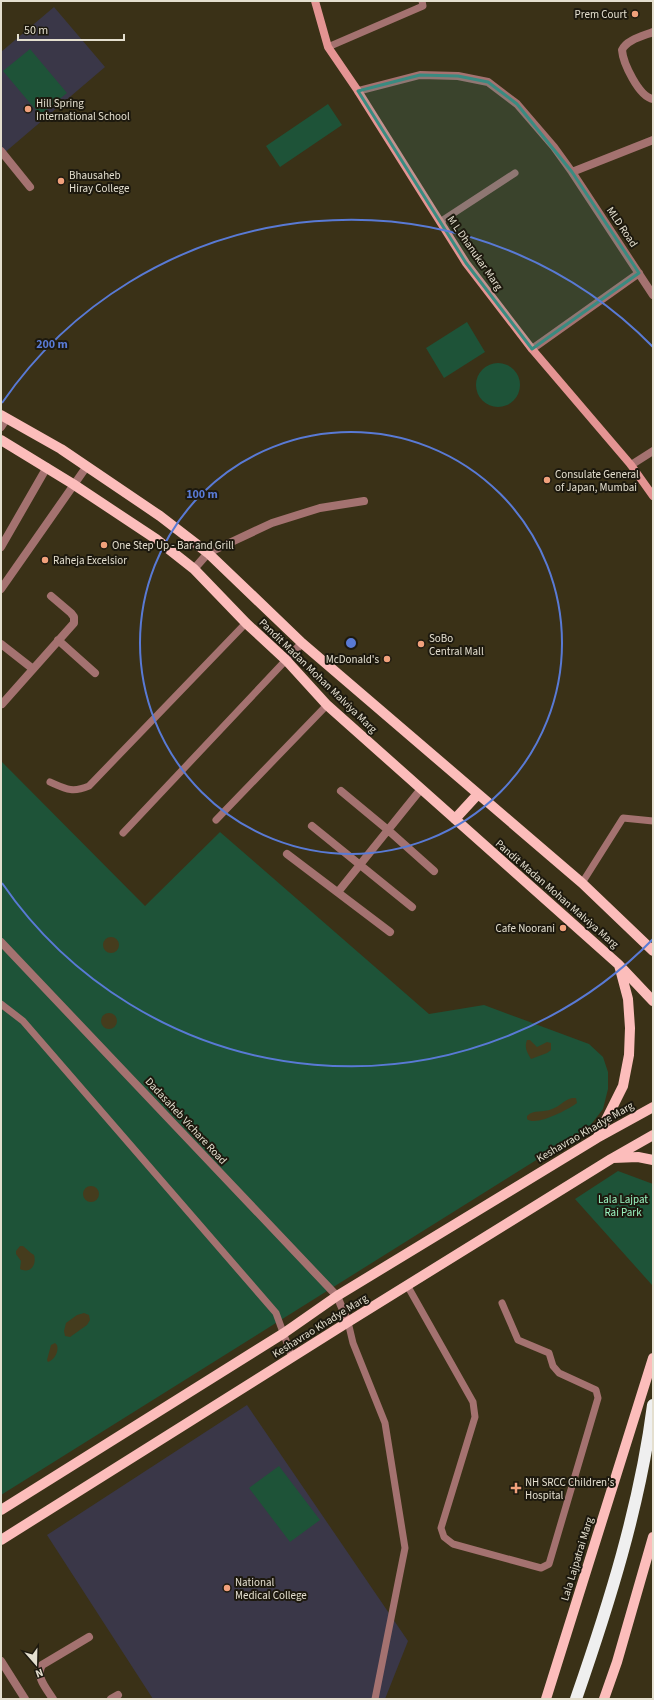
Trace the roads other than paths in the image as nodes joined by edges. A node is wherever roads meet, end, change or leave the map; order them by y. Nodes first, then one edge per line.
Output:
1 (315, 1) edge
2 (422, 1) edge
3 (653, 32) edge
4 (328, 47) junction
5 (358, 91) junction
6 (653, 99) edge
7 (653, 140) edge
8 (1, 152) edge
9 (572, 172) junction
10 (515, 173) dead end
11 (30, 188) dead end
12 (440, 222) junction
13 (639, 273) junction
14 (653, 295) edge
15 (532, 349) junction
16 (3, 420) edge
17 (1, 440) edge
18 (653, 451) edge
19 (631, 465) junction
20 (87, 466) junction
21 (47, 467) junction
22 (73, 484) junction
23 (653, 496) edge
24 (364, 501) dead end
25 (1, 547) edge
26 (208, 553) junction
27 (194, 569) junction
28 (1, 589) edge
29 (51, 596) dead end
30 (246, 623) junction
31 (58, 640) junction
32 (302, 643) junction
33 (1, 644) edge
34 (286, 660) junction
35 (33, 669) junction
36 (95, 673) dead end
37 (2, 704) dead end
38 (327, 705) junction
39 (50, 782) dead end
40 (421, 789) junction
41 (341, 791) dead end
42 (478, 794) junction
43 (216, 820) dead end
44 (455, 820) junction
45 (653, 821) edge
46 (312, 826) dead end
47 (388, 830) junction
48 (123, 833) dead end
49 (287, 854) dead end
50 (360, 864) junction
51 (434, 871) dead end
52 (582, 883) junction
53 (338, 892) junction
54 (412, 906) dead end
55 (390, 932) dead end
56 (643, 940) junction
57 (1, 942) edge
58 (653, 946) edge
59 (653, 951) edge
60 (618, 964) junction
61 (653, 1001) edge
62 (1, 1004) edge
63 (653, 1107) edge
64 (653, 1135) edge
65 (597, 1138) junction
66 (611, 1158) junction
67 (653, 1160) edge
68 (407, 1285) junction
69 (337, 1296) junction
70 (502, 1303) dead end
71 (348, 1322) junction
72 (284, 1333) junction
73 (292, 1357) junction
74 (653, 1358) edge
75 (653, 1405) edge
76 (1, 1510) edge
77 (653, 1538) edge
78 (1, 1540) edge
79 (89, 1637) dead end
80 (1, 1661) edge
81 (25, 1699) edge
82 (53, 1699) edge
83 (375, 1699) edge
84 (546, 1699) edge
85 (576, 1699) edge
86 (604, 1699) edge

1 - 4 street, M L Dhanukar Marg
2 - 4 lane
3 - 6 street
4 - 5 street, M L Dhanukar Marg
5 - 9 street, MLD Road
5 - 12 street, M L Dhanukar Marg
7 - 9 street
8 - 11 street
9 - 13 street, MLD Road
10 - 12 lane
12 - 15 street, M L Dhanukar Marg
13 - 14 street, MLD Road
13 - 15 street
15 - 19 street, M L Dhanukar Marg
16 - 20 main road, Pandit Madan Mohan Malviya Marg
17 - 21 main road, Pandit Madan Mohan Malviya Marg
18 - 19 street
19 - 23 street, M L Dhanukar Marg
20 - 22 street
20 - 26 main road, Pandit Madan Mohan Malviya Marg
21 - 22 main road, Pandit Madan Mohan Malviya Marg
21 - 25 street
22 - 27 main road, Pandit Madan Mohan Malviya Marg
22 - 28 street
24 - 26 street
26 - 27 street
26 - 32 main road, Pandit Madan Mohan Malviya Marg
27 - 30 main road, Pandit Madan Mohan Malviya Marg
29 - 31 street
30 - 34 main road, Pandit Madan Mohan Malviya Marg
30 - 39 lane
31 - 35 street
31 - 36 street
32 - 34 street
32 - 42 main road, Pandit Madan Mohan Malviya Marg
33 - 35 street
34 - 38 main road, Pandit Madan Mohan Malviya Marg
34 - 48 lane
35 - 37 street
38 - 40 main road, Pandit Madan Mohan Malviya Marg
38 - 43 lane
40 - 44 main road, Pandit Madan Mohan Malviya Marg
40 - 47 street
41 - 47 street
42 - 44 main road
42 - 52 main road, Pandit Madan Mohan Malviya Marg
44 - 60 main road, Pandit Madan Mohan Malviya Marg
45 - 52 lane
46 - 50 street
47 - 50 street
47 - 51 street
49 - 53 street
50 - 53 street
50 - 54 street
52 - 56 main road, Pandit Madan Mohan Malviya Marg
53 - 55 street
56 - 58 main road
56 - 59 main road, Pandit Madan Mohan Malviya Marg
57 - 69 street, Dadasaheb Vichare Road
60 - 61 main road, Pandit Madan Mohan Malviya Marg
60 - 65 main road
62 - 72 lane
63 - 65 main road, Keshavrao Khadye Marg
64 - 66 main road, Keshavrao Khadye Marg
65 - 69 main road, Keshavrao Khadye Marg
66 - 67 main road
66 - 68 main road, Keshavrao Khadye Marg
68 - 70 lane
68 - 71 main road, Keshavrao Khadye Marg
69 - 71 street, Dadasaheb Vichare Road
69 - 72 main road, Keshavrao Khadye Marg
71 - 73 main road, Keshavrao Khadye Marg
71 - 83 lane
72 - 73 lane
72 - 76 main road, Keshavrao Khadye Marg
73 - 78 main road, Keshavrao Khadye Marg
74 - 84 main road, Lala Lajpatrai Marg
75 - 85 highway
77 - 86 main road
79 - 82 street
80 - 81 street

